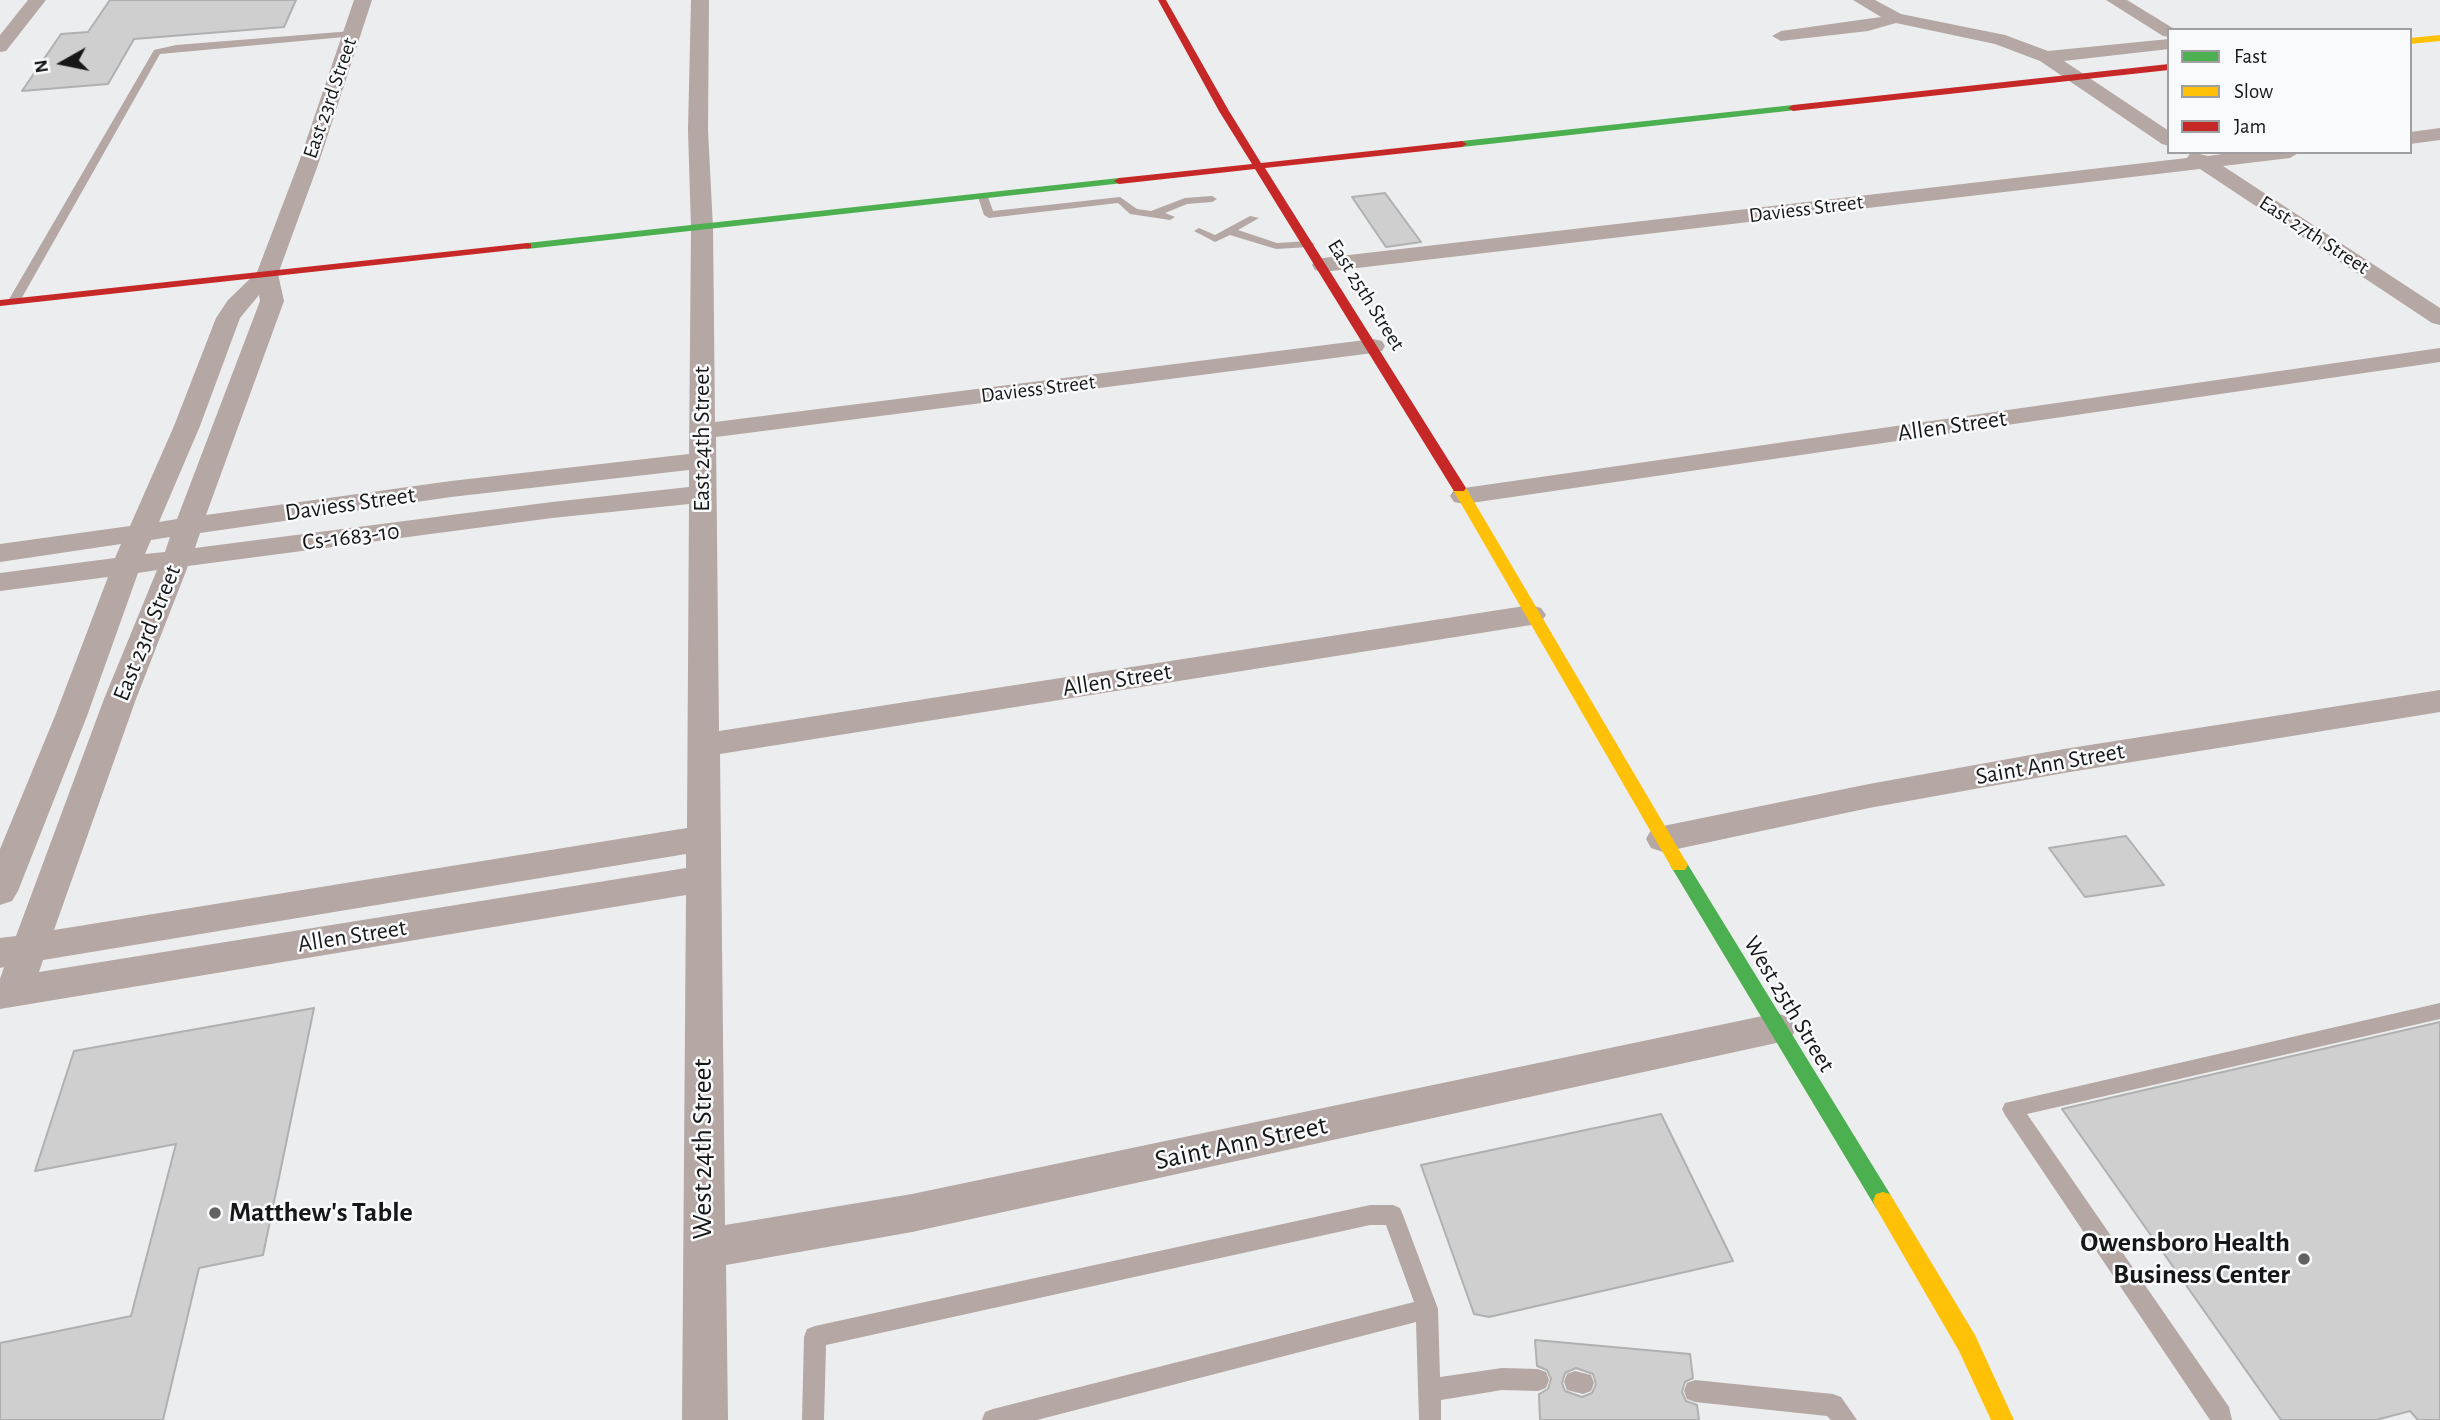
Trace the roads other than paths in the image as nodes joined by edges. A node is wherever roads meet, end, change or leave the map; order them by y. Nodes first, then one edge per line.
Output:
1 (37, 0) edge
2 (363, 0) edge
3 (700, 0) edge
4 (1162, 0) edge
5 (1862, 0) edge
6 (2115, 0) edge
7 (1896, 18) junction
8 (2167, 31) edge
9 (352, 34) junction
10 (1781, 36) dead end
11 (2440, 38) edge
12 (2412, 41) edge
13 (2167, 44) edge
14 (0, 47) edge
15 (2046, 58) junction
16 (2167, 67) edge
17 (2076, 77) junction
18 (2440, 134) edge
19 (2167, 138) edge
20 (2412, 138) edge
21 (2252, 154) edge
22 (2196, 157) edge
23 (1260, 168) junction
24 (983, 197) junction
25 (1212, 199) dead end
26 (1174, 205) junction
27 (1194, 206) dead end
28 (1239, 211) dead end
29 (1153, 215) junction
30 (1170, 217) dead end
31 (1221, 219) dead end
32 (702, 228) junction
33 (1233, 229) junction
34 (1199, 231) dead end
35 (1309, 244) junction
36 (1322, 265) junction
37 (267, 274) junction
38 (7, 302) edge
39 (2440, 318) edge
40 (1373, 346) junction
41 (2440, 355) edge
42 (702, 431) junction
43 (701, 461) junction
44 (702, 494) junction
45 (1464, 496) junction
46 (188, 527) junction
47 (140, 534) junction
48 (0, 552) edge
49 (176, 559) junction
50 (126, 566) junction
51 (0, 582) edge
52 (1531, 615) junction
53 (2440, 701) edge
54 (704, 745) junction
55 (704, 838) junction
56 (1663, 839) junction
57 (704, 878) junction
58 (0, 891) edge
59 (14, 951) edge
60 (7, 993) edge
61 (2440, 1011) edge
62 (1777, 1029) junction
63 (703, 1249) junction
64 (1427, 1309) junction
65 (1538, 1380) dead end
66 (1430, 1390) junction
67 (1695, 1391) dead end
68 (1840, 1413) edge
69 (705, 1420) edge
70 (813, 1420) edge
71 (993, 1420) edge
72 (1430, 1420) edge
73 (2003, 1420) edge
74 (2221, 1420) edge

1 - 14 street
2 - 9 street, East 23rd Street
3 - 32 street, East 24th Street
4 - 23 street, East 25th Street
5 - 7 street
6 - 8 street
7 - 10 street
7 - 15 street
9 - 37 street, East 23rd Street
9 - 38 lane
11 - 12 street
13 - 15 street
15 - 17 street
16 - 17 street
17 - 19 street
17 - 23 street
18 - 20 street
21 - 22 street, Daviess Street
22 - 36 street, Daviess Street
22 - 39 street, East 27th Street
23 - 24 street
23 - 35 street, East 25th Street
24 - 29 lane
24 - 32 street
25 - 26 lane
26 - 27 lane
26 - 29 lane
28 - 33 lane
29 - 30 lane
31 - 33 lane
32 - 37 street
32 - 42 street, East 24th Street
33 - 34 lane
33 - 35 lane
35 - 36 street, East 25th Street
36 - 40 street, East 25th Street
37 - 38 street
37 - 46 street, East 23rd Street
37 - 47 street, East 23rd Street
40 - 42 street, Daviess Street
40 - 45 street, East 25th Street
41 - 45 street, Allen Street
42 - 43 street, East 24th Street
43 - 44 street, East 24th Street
43 - 46 street, Daviess Street
44 - 49 street, Cs-1683-10
44 - 54 street, East 24th Street
45 - 52 street, East 25th Street
46 - 47 street, Daviess Street
46 - 49 street, East 23rd Street
47 - 48 street, Daviess Street
47 - 50 street, East 23rd Street
49 - 50 street, Cs-1683-10
49 - 59 street, East 23rd Street
50 - 51 street, Cs-1683-10
50 - 58 street, East 23rd Street
52 - 54 street, Allen Street
52 - 56 street, West 25th Street
53 - 56 street, Saint Ann Street
54 - 55 street, East 24th Street
55 - 57 street, East 24th Street
55 - 59 street, Allen Street
56 - 62 street, West 25th Street
57 - 60 street, Allen Street
57 - 63 street, West 24th Street
59 - 60 street, East 23rd Street
61 - 74 lane
62 - 63 street, Saint Ann Street
62 - 73 street, West 25th Street
63 - 69 street, West 24th Street
64 - 66 lane
64 - 70 lane
64 - 71 lane
65 - 66 lane
66 - 72 lane
67 - 68 lane

